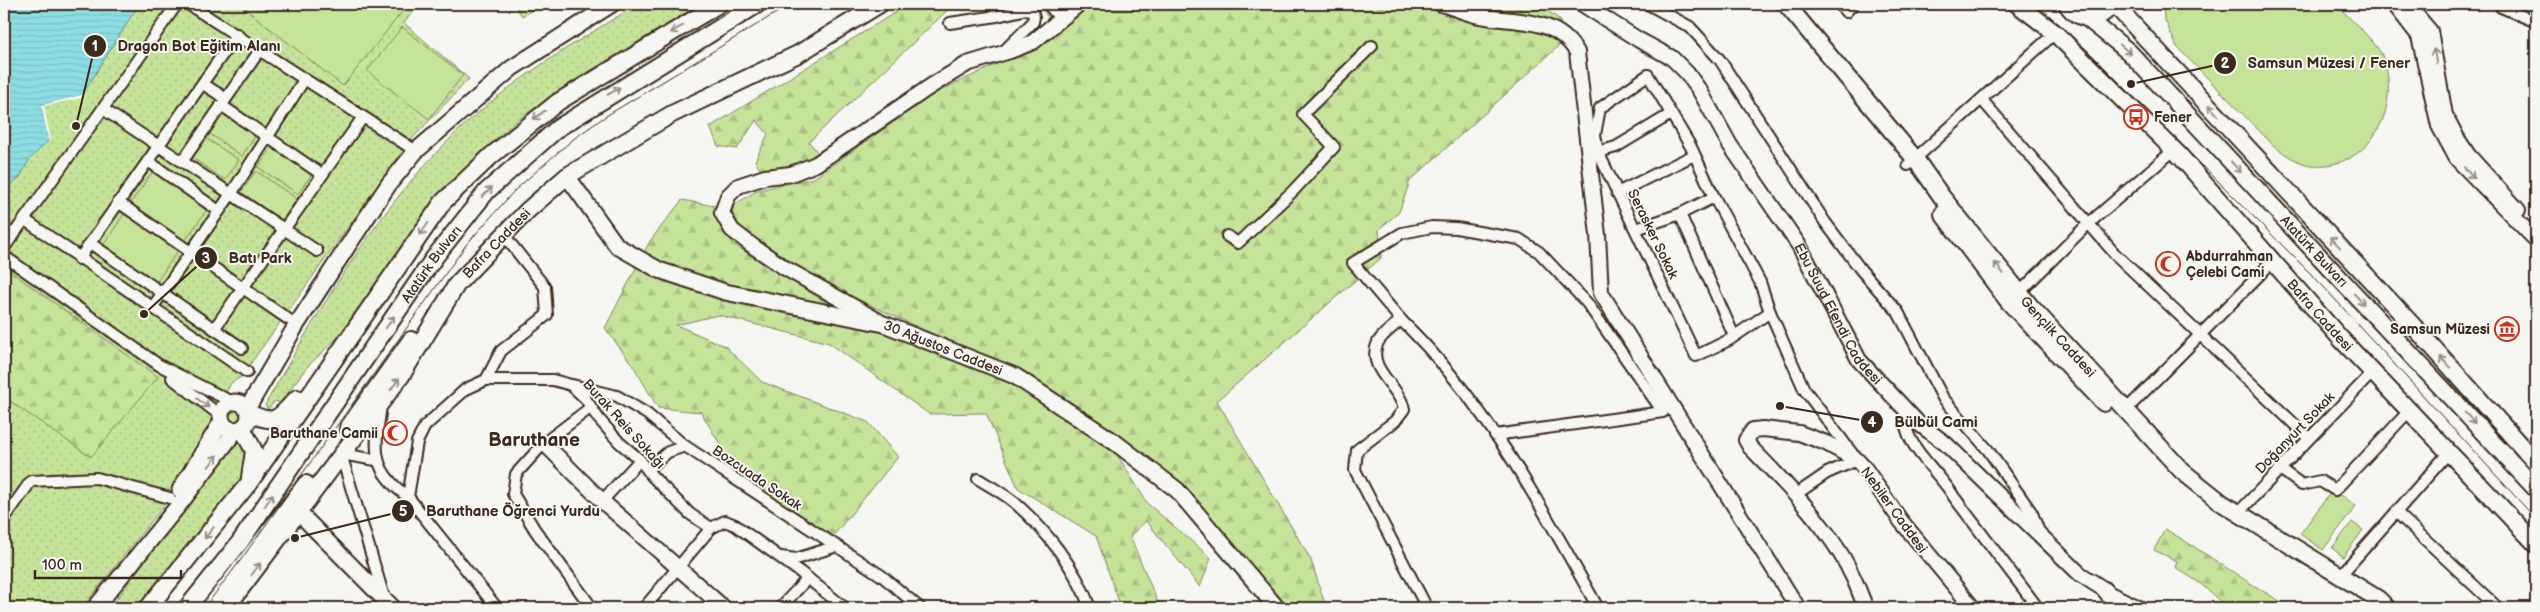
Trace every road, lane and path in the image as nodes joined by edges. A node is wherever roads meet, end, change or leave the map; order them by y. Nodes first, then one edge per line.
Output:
1 (176, 4) edge
2 (188, 4) edge
3 (612, 4) edge
4 (719, 4) edge
5 (758, 4) edge
6 (860, 4) edge
7 (880, 4) edge
8 (1048, 4) edge
9 (1079, 4) edge
10 (1441, 4) edge
11 (1582, 4) edge
12 (1648, 4) edge
13 (1779, 4) edge
14 (1786, 4) edge
15 (1840, 4) edge
16 (1853, 4) edge
17 (2017, 4) edge
18 (2067, 4) edge
19 (2113, 4) edge
20 (2394, 4) edge
21 (2407, 4) edge
22 (2500, 4) edge
23 (2087, 18) junction
24 (1060, 19) junction
25 (2536, 22) edge
26 (950, 23) dead end
27 (2055, 33) junction
28 (237, 34) junction
29 (1372, 46) dead end
30 (260, 50) junction
31 (1001, 54) junction
32 (304, 80) junction
33 (203, 84) junction
34 (1982, 100) junction
35 (223, 102) junction
36 (103, 109) junction
37 (1671, 114) junction
38 (363, 117) junction
39 (269, 136) junction
40 (159, 146) junction
41 (2174, 150) junction
42 (416, 151) junction
43 (1598, 152) junction
44 (1694, 155) junction
45 (148, 161) junction
46 (182, 162) junction
47 (1912, 163) junction
48 (321, 174) junction
49 (567, 176) junction
50 (1617, 192) junction
51 (231, 194) junction
52 (1714, 197) junction
53 (118, 202) junction
54 (219, 212) junction
55 (1680, 214) junction
56 (26, 220) junction
57 (2088, 224) junction
58 (4, 228) edge
59 (282, 229) junction
60 (1636, 229) junction
61 (2536, 229) edge
62 (503, 234) junction
63 (14, 235) junction
64 (1228, 236) dead end
65 (2536, 240) edge
66 (90, 243) junction
67 (4, 248) edge
68 (317, 251) dead end
69 (190, 253) junction
70 (4, 256) edge
71 (79, 259) junction
72 (2272, 261) junction
73 (242, 288) junction
74 (162, 293) junction
75 (2020, 293) junction
76 (152, 308) junction
77 (1770, 312) junction
78 (288, 319) dead end
79 (1401, 320) junction
80 (884, 324) junction
81 (214, 329) junction
82 (1734, 336) junction
83 (2200, 337) junction
84 (242, 348) dead end
85 (340, 350) junction
86 (159, 365) junction
87 (247, 372) dead end
88 (2373, 372) junction
89 (486, 380) junction
90 (571, 385) junction
91 (232, 402) junction
92 (381, 403) junction
93 (590, 408) junction
94 (1906, 410) junction
95 (2410, 410) junction
96 (248, 411) junction
97 (2126, 411) junction
98 (221, 418) junction
99 (239, 429) junction
100 (1495, 435) junction
101 (2310, 438) junction
102 (544, 443) junction
103 (685, 446) junction
104 (2450, 451) junction
105 (341, 454) junction
106 (376, 460) junction
107 (640, 460) junction
108 (1857, 460) junction
109 (2536, 463) edge
110 (648, 469) junction
111 (2280, 469) junction
112 (978, 479) dead end
113 (249, 483) junction
114 (2536, 489) edge
115 (1795, 495) junction
116 (408, 497) junction
117 (170, 498) dead end
118 (602, 501) junction
119 (2396, 512) junction
120 (299, 513) junction
121 (2238, 513) junction
122 (4, 519) edge
123 (712, 528) junction
124 (2041, 535) junction
125 (150, 540) junction
126 (2536, 544) edge
127 (837, 546) junction
128 (780, 556) junction
129 (678, 568) junction
130 (2339, 577) junction
131 (808, 578) junction
132 (2105, 590) junction
133 (389, 604) edge
134 (95, 608) edge
135 (148, 608) edge
136 (187, 608) edge
137 (210, 608) edge
138 (226, 608) edge
139 (496, 608) edge
140 (592, 608) edge
141 (644, 608) edge
142 (724, 608) edge
143 (780, 608) edge
144 (845, 608) edge
145 (920, 608) edge
146 (1090, 608) edge
147 (1277, 608) edge
148 (1427, 608) edge
149 (1598, 608) edge
150 (1798, 608) edge
151 (1866, 608) edge
152 (1973, 608) edge
153 (2038, 608) edge
154 (2119, 608) edge
155 (2144, 608) edge
156 (2376, 608) edge
157 (2387, 608) edge
158 (2498, 608) edge

1 - 36 street
2 - 28 street
3 - 42 main road
4 -> 85 main road, Atatürk Bulvarı
136 -> 5 main road, Atatürk Bulvarı
6 - 137 main road, Bafra Caddesi
7 - 49 main road, Bafra Caddesi
8 - 24 street
9 - 24 street
10 - 150 street
11 - 94 street, Ebu Suud Efendi Caddesi
12 - 124 street
13 - 47 main road, Gençlik Caddesi
14 - 47 main road, Gençlik Caddesi
15 - 16 street
17 - 27 main road, Bafra Caddesi
18 - 23 main road, Atatürk Bulvarı
19 - 23 main road, Atatürk Bulvarı
109 -> 19 main road, Atatürk Bulvarı
20 -> 65 street
61 -> 21 street
22 - 25 street
23 -> 114 main road, Atatürk Bulvarı
24 - 31 street
26 - 31 street
27 - 34 street
27 - 41 main road, Bafra Caddesi
28 - 30 street
28 - 33 street
29 - 64 street
30 - 32 street
30 - 35 street
31 - 80 street
32 - 38 street
32 - 39 street
33 - 35 street
33 - 40 street
34 - 47 street
34 - 57 street
35 - 39 street
35 - 46 street
36 - 40 street
36 - 56 street
37 - 43 street
37 - 43 street, Serasker Sokak
37 - 44 street
38 - 42 street
38 - 48 street
39 - 48 street
39 - 51 street
40 - 45 street
40 - 46 street
41 - 57 street
41 - 72 main road, Bafra Caddesi
42 - 96 main road
43 - 50 street, Serasker Sokak
44 - 50 street
44 - 52 street
45 - 53 street
45 - 54 street
46 - 51 street
75 -> 47 main road, Gençlik Caddesi
47 - 156 main road, Gençlik Caddesi
48 - 59 street
49 - 62 main road, Bafra Caddesi
49 - 80 main road, 30 Ağustos Caddesi
50 - 60 street, Serasker Sokak
51 - 54 street
51 - 59 street
52 - 55 street
52 - 77 street
53 - 66 street
53 - 69 street
54 - 69 street
55 - 60 street
55 - 82 street
56 - 63 street
56 - 71 street
57 - 75 street
57 - 83 street
58 - 63 street
59 - 68 street
59 - 73 street
60 - 82 street, Serasker Sokak
62 - 89 street
92 -> 62 main road, Bafra Caddesi
63 - 67 street
66 - 71 street
66 - 74 street
69 - 73 street
69 - 74 street
70 - 86 street
71 - 76 street
72 - 83 street
72 - 88 main road, Bafra Caddesi
73 - 78 street
73 - 81 street
74 - 76 street
74 - 81 street
75 - 97 main road, Gençlik Caddesi
76 - 87 street
77 - 82 street
77 - 108 street
79 - 100 street
79 - 100 street
79 - 148 street
80 - 147 main road, 30 Ağustos Caddesi
81 - 84 street
83 - 97 street
83 - 101 street
85 - 96 main road
85 - 113 main road, Atatürk Bulvarı
86 - 91 street
86 -> 98 street
88 - 95 main road, Bafra Caddesi
88 - 101 street, Doğanyurt Sokak
89 - 90 street, Burak Reis Sokağı
89 - 116 street, Burak Reis Sokağı
90 - 93 street, Burak Reis Sokağı
90 - 103 street, Bozcuada Sokak
91 - 96 main road
91 - 98 main road
92 - 105 main road, Bafra Caddesi
92 - 106 street
93 - 102 street
93 - 107 street, Burak Reis Sokağı
94 - 124 street, Ebu Suud Efendi Caddesi
94 - 153 street
95 - 104 main road, Bafra Caddesi
95 - 111 street
96 - 99 main road
97 - 121 main road, Gençlik Caddesi
98 - 99 main road
98 - 125 main road
99 - 113 main road
125 -> 99 main road
100 - 149 street
101 - 111 street, Doğanyurt Sokak
102 - 118 street
102 - 140 street
103 - 110 street
103 - 127 street, Bozcuada Sokak
104 - 119 street
104 - 126 main road, Bafra Caddesi
105 - 106 street
105 - 120 main road, Bafra Caddesi
105 - 133 street
106 - 116 street
107 - 110 street, Burak Reis Sokağı
107 - 118 street
108 - 115 street
108 - 115 street, Nebiler Caddesi
108 - 152 street, Nebiler Caddesi
110 - 123 street, Burak Reis Sokağı
111 - 121 street, Doğanyurt Sokak
112 - 146 street
113 -> 135 main road, Atatürk Bulvarı
115 - 151 street
116 - 139 street
117 - 122 street
118 - 129 street
119 - 130 street
119 - 158 street
120 - 133 main road
138 -> 120 main road, Bafra Caddesi
121 - 130 main road, Gençlik Caddesi
123 - 128 street
123 - 129 street
124 - 132 street, Ebu Suud Efendi Caddesi
125 - 134 main road
127 - 128 street
127 - 145 street, Bozcuada Sokak
128 - 131 street
129 - 141 street
129 - 142 street
130 - 157 main road, Gençlik Caddesi
131 - 143 street
131 - 144 street
132 - 154 main road, Ebu Suud Efendi Caddesi
132 - 155 street

